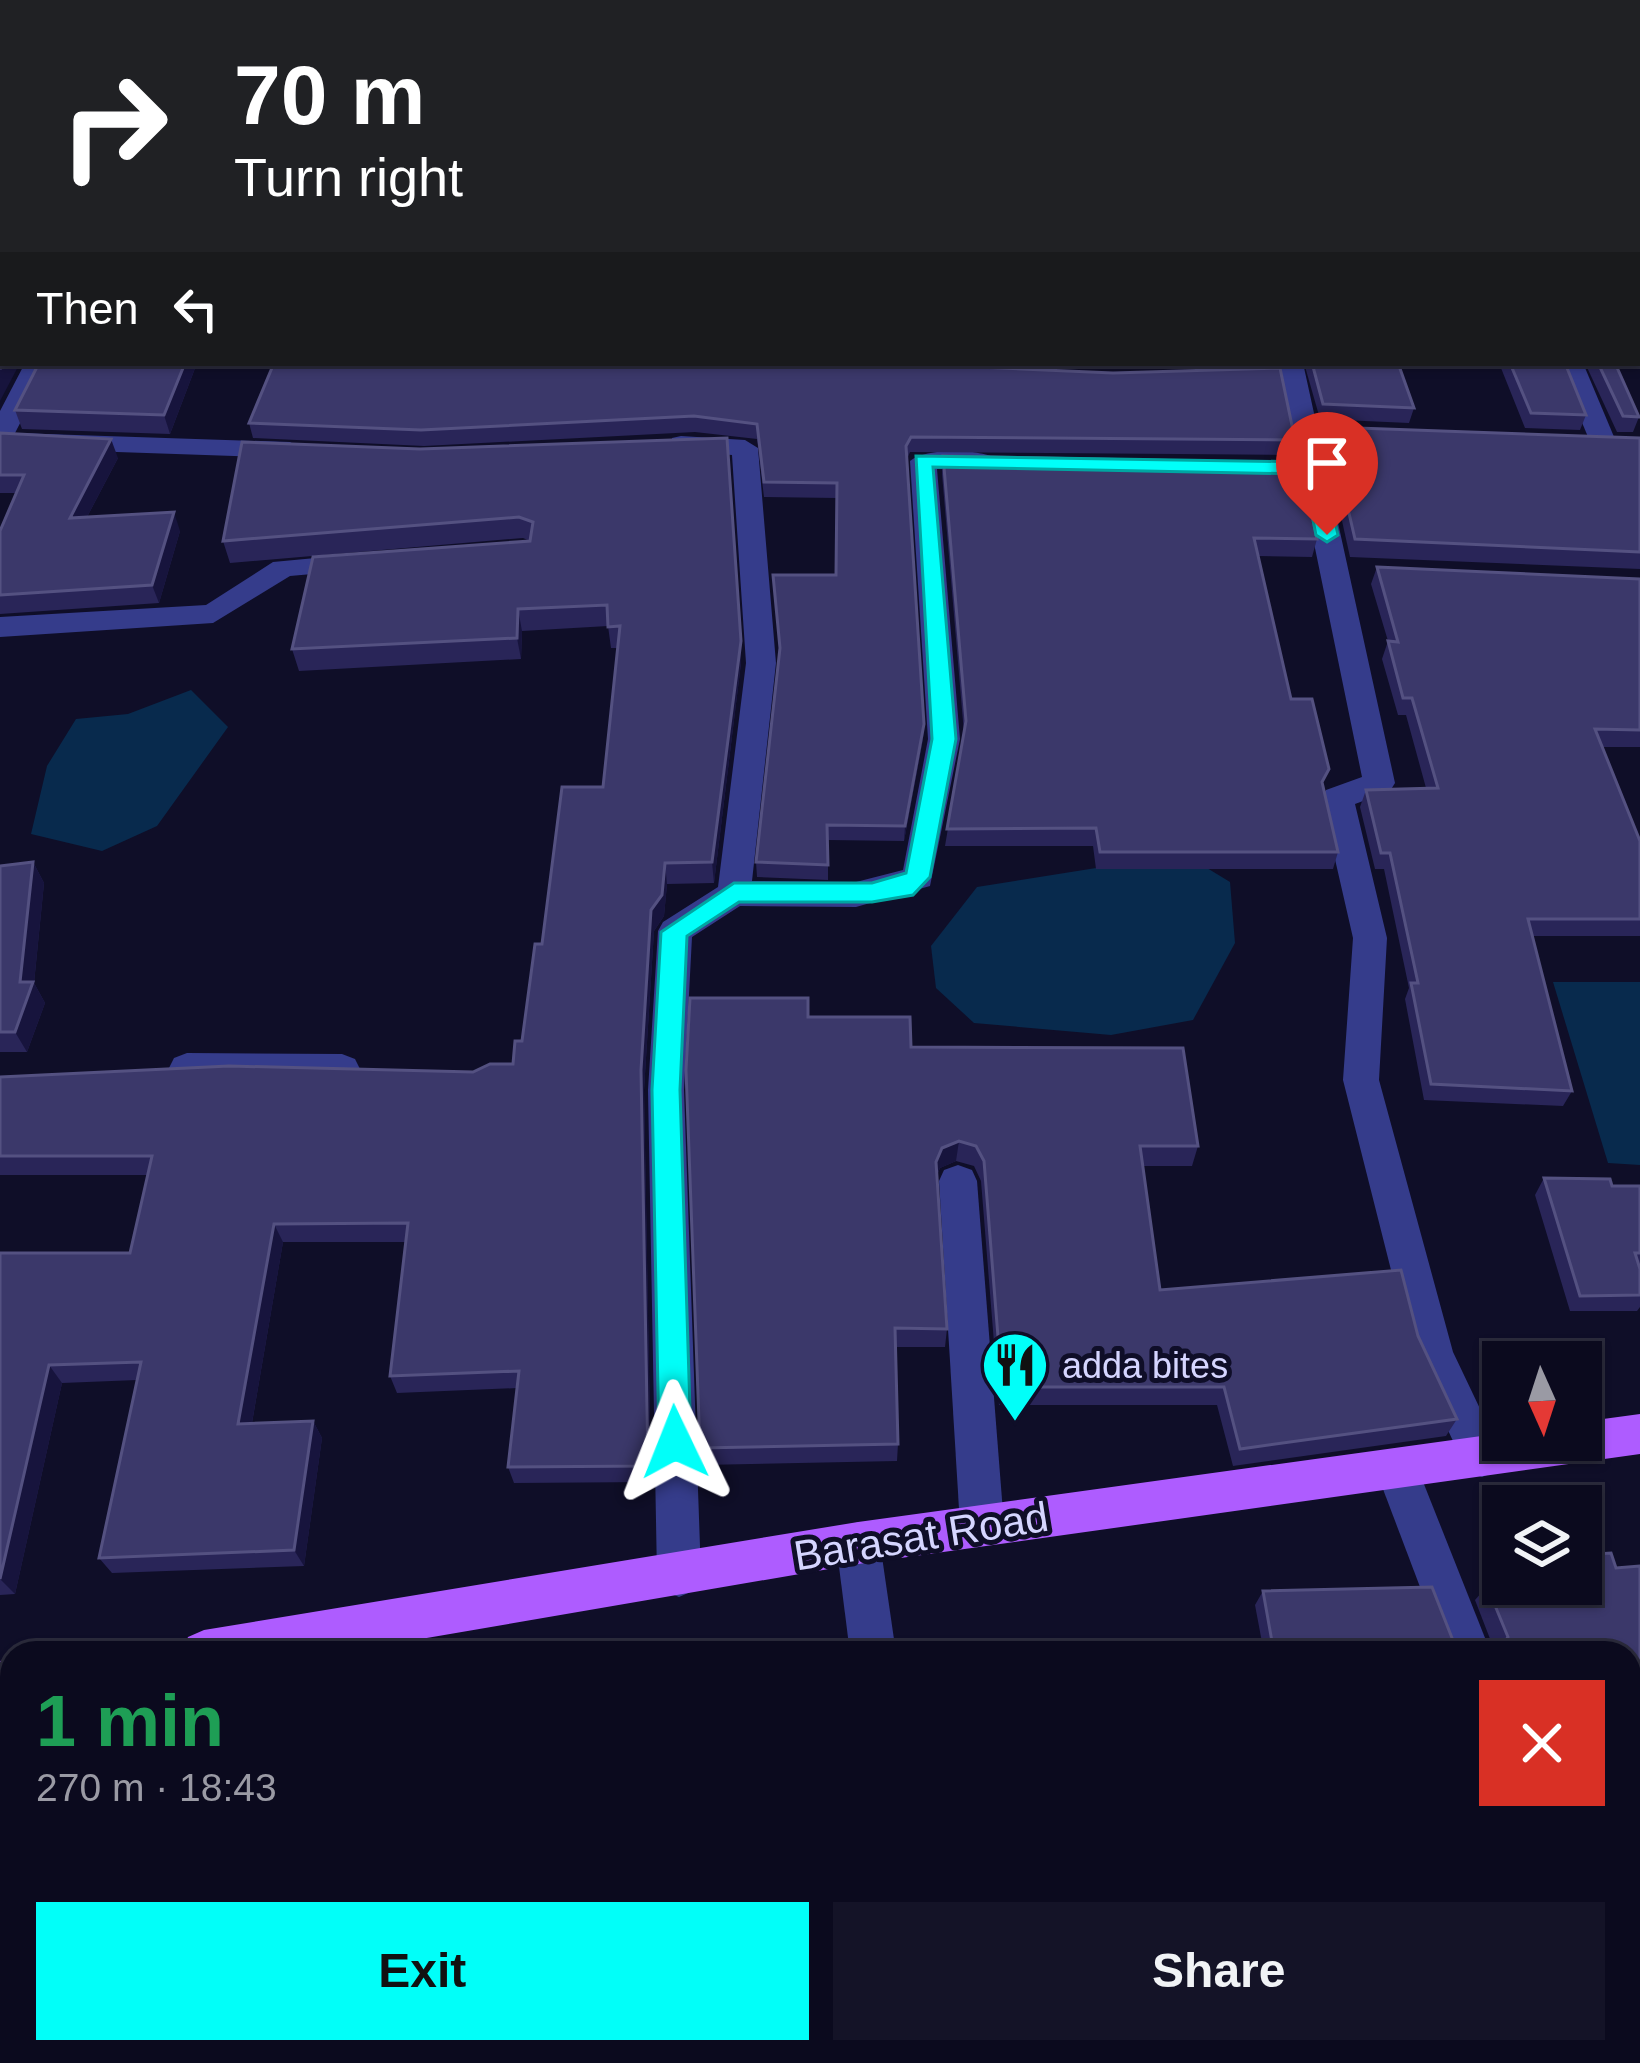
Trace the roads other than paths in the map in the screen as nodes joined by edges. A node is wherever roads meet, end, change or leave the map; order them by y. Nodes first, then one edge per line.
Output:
1 (36, 366) edge
2 (1571, 366) edge
3 (1284, 368) edge
4 (0, 438) edge
5 (1640, 445) edge
6 (650, 446) edge
7 (316, 452) edge
8 (1030, 463) edge
9 (1276, 468) edge
10 (1313, 468) junction
11 (392, 561) edge
12 (0, 627) edge
13 (734, 893) junction
14 (145, 1070) edge
15 (382, 1070) edge
16 (958, 1181) dead end
17 (1640, 1434) edge
18 (1602, 1439) edge
19 (1482, 1456) joint
20 (1397, 1468) junction
21 (982, 1525) junction
22 (858, 1543) junction
23 (679, 1575) junction
24 (277, 1641) edge
25 (871, 1641) edge
26 (1463, 1641) edge

1 - 4 street
2 - 5 street
3 - 10 street
4 - 7 street
6 - 13 street
8 - 13 street
9 - 10 street
10 - 19 street
11 - 12 street
13 - 23 street
14 - 15 street
16 - 21 street
17 - 18 main road, Barasat Road
19 - 20 main road, Barasat Road
20 - 21 main road, Barasat Road
20 - 26 street
21 - 22 main road, Barasat Road
22 - 23 main road, Barasat Road
22 - 25 street
23 - 24 main road, Barasat Road

